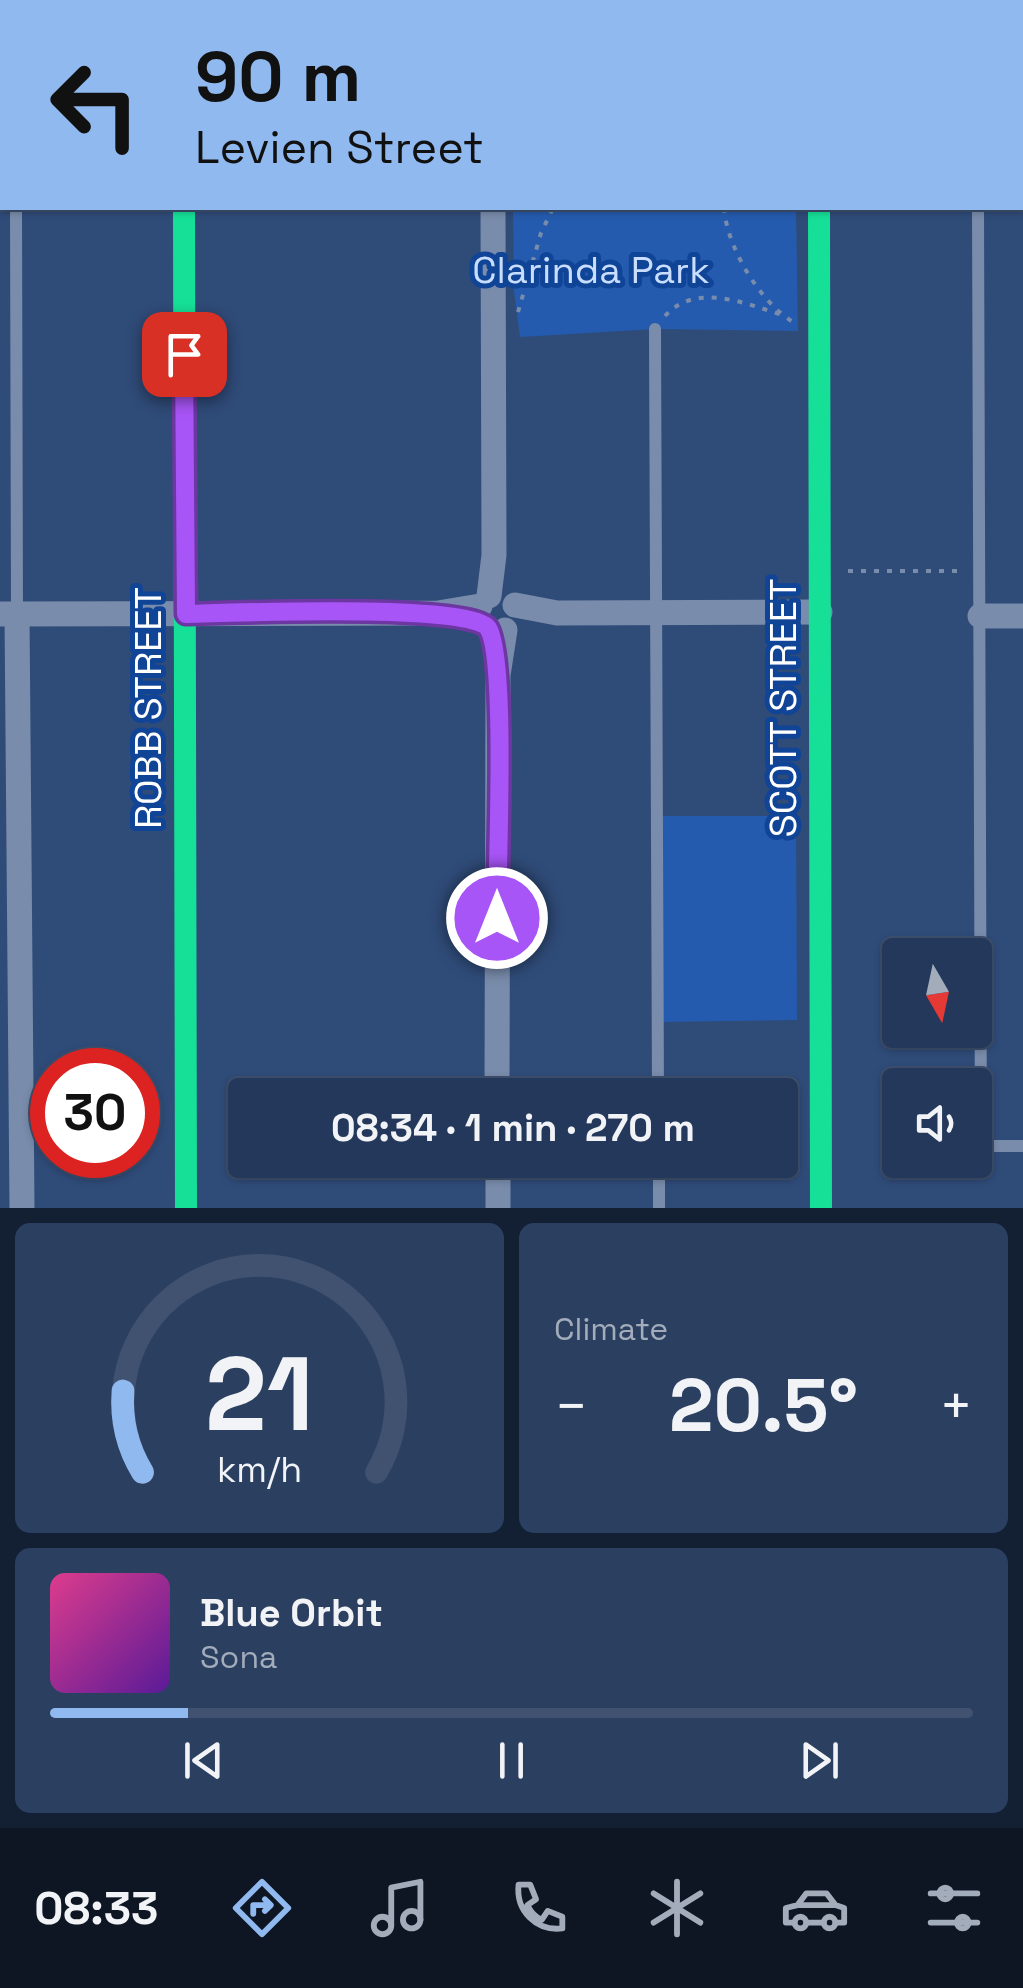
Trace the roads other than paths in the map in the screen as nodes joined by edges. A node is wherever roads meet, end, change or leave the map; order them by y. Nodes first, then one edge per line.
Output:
1 (16, 210) edge
2 (184, 210) edge
3 (493, 210) edge
4 (819, 210) edge
5 (978, 210) edge
6 (655, 330) road end
7 (656, 612) junction
8 (820, 612) junction
9 (497, 613) junction
10 (9, 614) edge
11 (186, 614) junction
12 (980, 616) junction
13 (1023, 616) edge
14 (498, 1078) edge
15 (658, 1078) edge
16 (1023, 1146) edge
17 (498, 1178) edge
18 (659, 1178) edge
19 (22, 1208) edge
20 (186, 1208) edge
21 (498, 1208) edge
22 (659, 1208) edge
23 (821, 1208) edge

1 - 10 lane
2 - 11 street, ROBB STREET
3 - 9 street
4 - 8 street, SCOTT STREET
5 - 12 lane
6 - 7 lane
7 - 8 street
7 - 9 street
7 - 15 lane
8 - 23 street, SCOTT STREET
9 - 11 street
9 - 14 street
10 - 11 street
10 - 19 street
11 - 20 street, ROBB STREET
12 - 13 street
12 - 16 lane
17 - 21 street
18 - 22 lane

